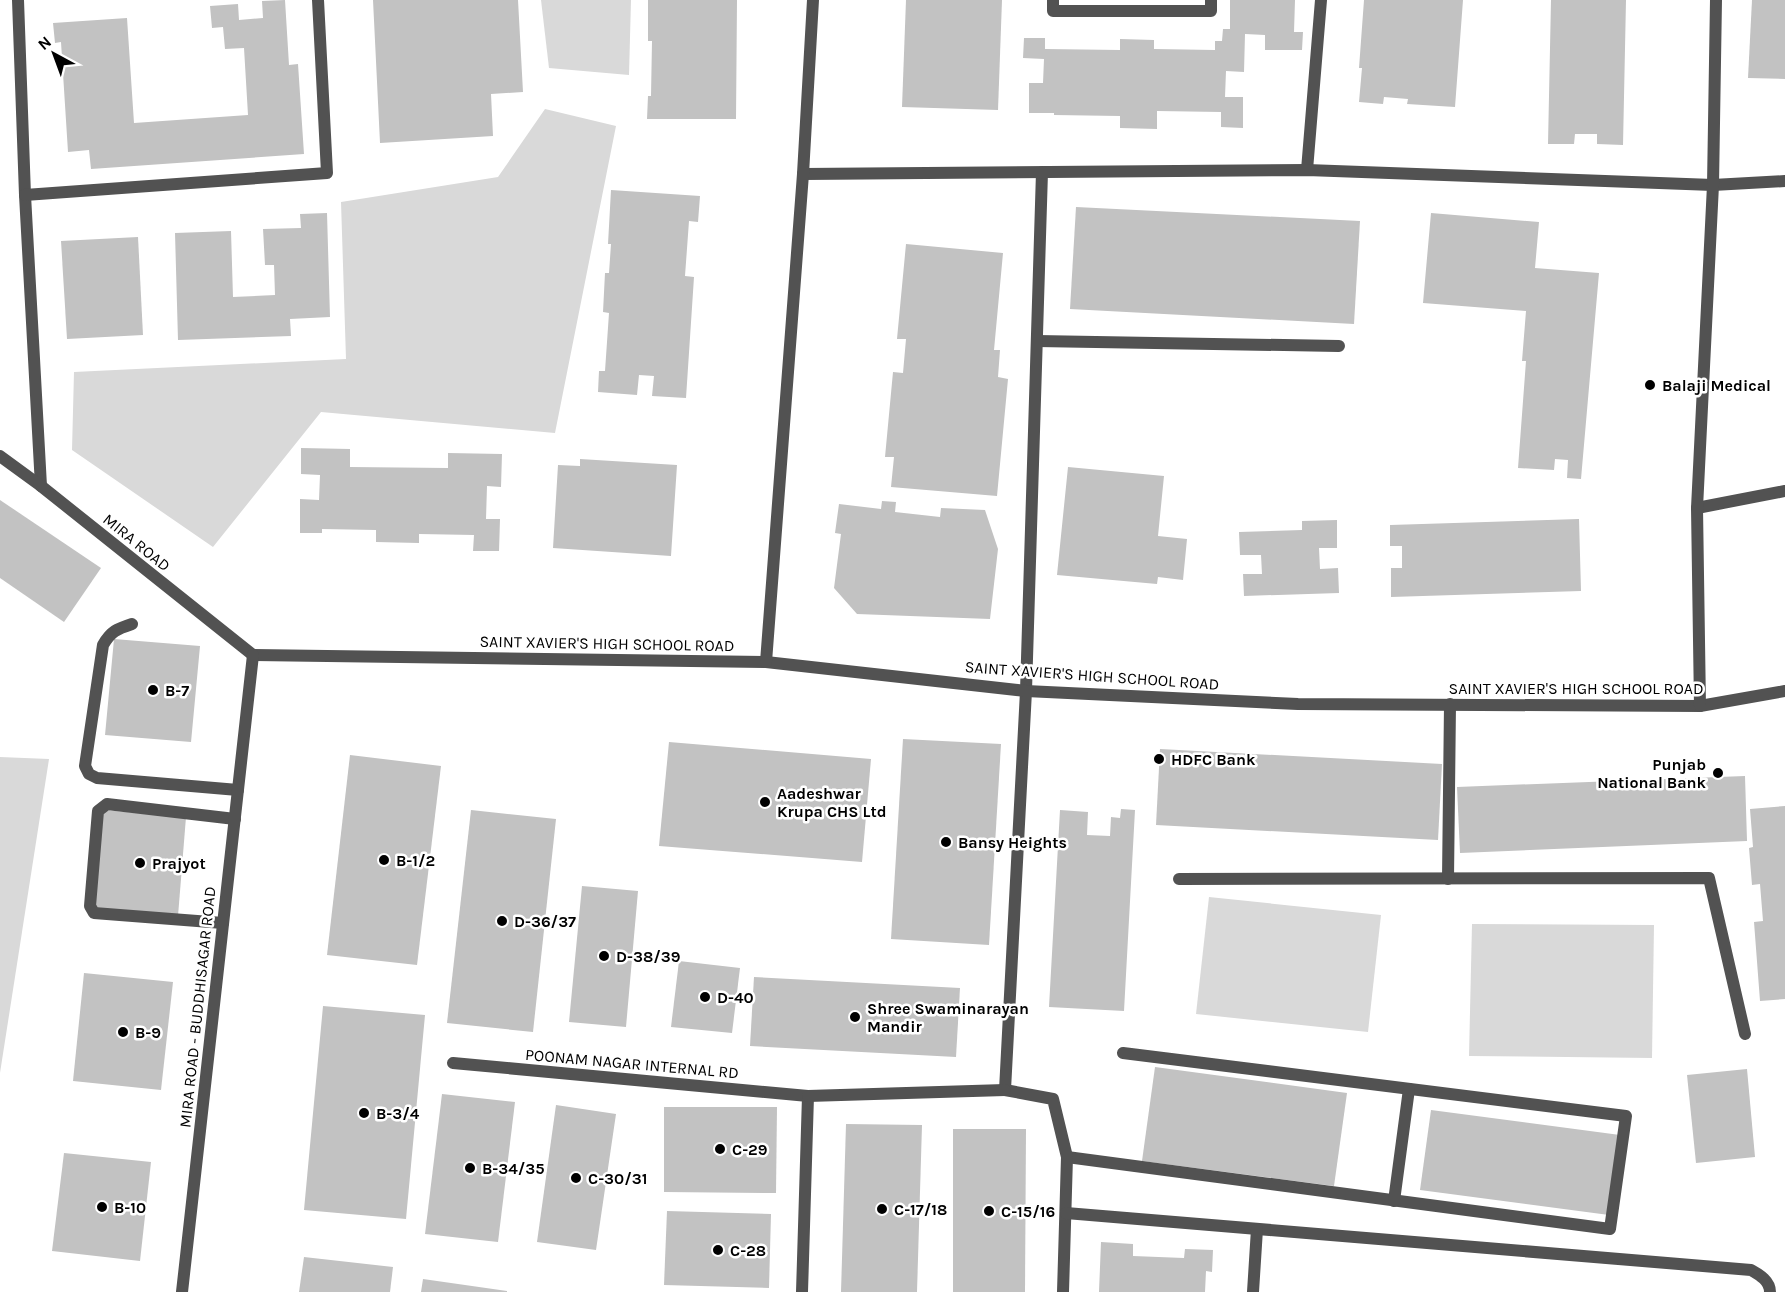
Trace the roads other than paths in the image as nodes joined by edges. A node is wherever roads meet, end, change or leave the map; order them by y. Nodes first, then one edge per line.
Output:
1 (18, 0) edge
2 (318, 0) edge
3 (813, 0) edge
4 (1053, 0) edge
5 (1211, 0) edge
6 (1321, 0) edge
7 (1716, 0) edge
8 (1307, 170) junction
9 (1042, 172) junction
10 (803, 174) junction
11 (1785, 181) edge
12 (1713, 185) junction
13 (25, 195) junction
14 (1036, 341) junction
15 (1339, 346) dead end
16 (0, 456) edge
17 (41, 486) junction
18 (1785, 491) edge
19 (1697, 508) junction
20 (132, 624) dead end
21 (253, 655) junction
22 (766, 662) junction
23 (1026, 691) junction
24 (1785, 691) edge
25 (1450, 704) junction
26 (1700, 706) junction
27 (238, 790) junction
28 (235, 819) junction
29 (1179, 879) dead end
30 (1448, 879) junction
31 (223, 923) junction
32 (1745, 1034) dead end
33 (1123, 1053) dead end
34 (453, 1063) dead end
35 (1408, 1089) junction
36 (1005, 1090) junction
37 (808, 1096) junction
38 (1067, 1157) junction
39 (1394, 1201) junction
40 (1065, 1213) junction
41 (1257, 1228) junction
42 (182, 1292) edge
43 (802, 1292) edge
44 (1063, 1292) edge
45 (1253, 1292) edge
46 (1770, 1292) edge

1 - 13 street
2 - 13 street
3 - 10 street
4 - 5 street
6 - 8 street
7 - 12 street
8 - 9 street
8 - 12 street
9 - 10 street
9 - 14 street
10 - 22 street
11 - 12 street
12 - 19 street
13 - 17 street
14 - 15 street
14 - 23 street
16 - 17 street, MIRA ROAD
17 - 21 street, MIRA ROAD
18 - 19 street
19 - 26 street
20 - 27 street
21 - 22 street, SAINT XAVIER'S HIGH SCHOOL ROAD
21 - 27 street, MIRA ROAD - BUDDHISAGAR ROAD
22 - 23 street, SAINT XAVIER'S HIGH SCHOOL ROAD
23 - 25 street, SAINT XAVIER'S HIGH SCHOOL ROAD
23 - 36 street
24 - 26 street, SAINT XAVIER'S HIGH SCHOOL ROAD
25 - 26 street, SAINT XAVIER'S HIGH SCHOOL ROAD
25 - 30 street
27 - 28 street, MIRA ROAD - BUDDHISAGAR ROAD
28 - 31 street, MIRA ROAD - BUDDHISAGAR ROAD
28 - 31 street
29 - 30 street
30 - 32 street
31 - 42 street, MIRA ROAD - BUDDHISAGAR ROAD
33 - 35 street
34 - 37 street, POONAM NAGAR INTERNAL RD
35 - 39 street
35 - 39 street
36 - 37 street, POONAM NAGAR INTERNAL RD
36 - 38 street, POONAM NAGAR INTERNAL RD
37 - 43 street
38 - 39 street
38 - 40 street
40 - 41 street
40 - 44 street
41 - 45 street
41 - 46 street

